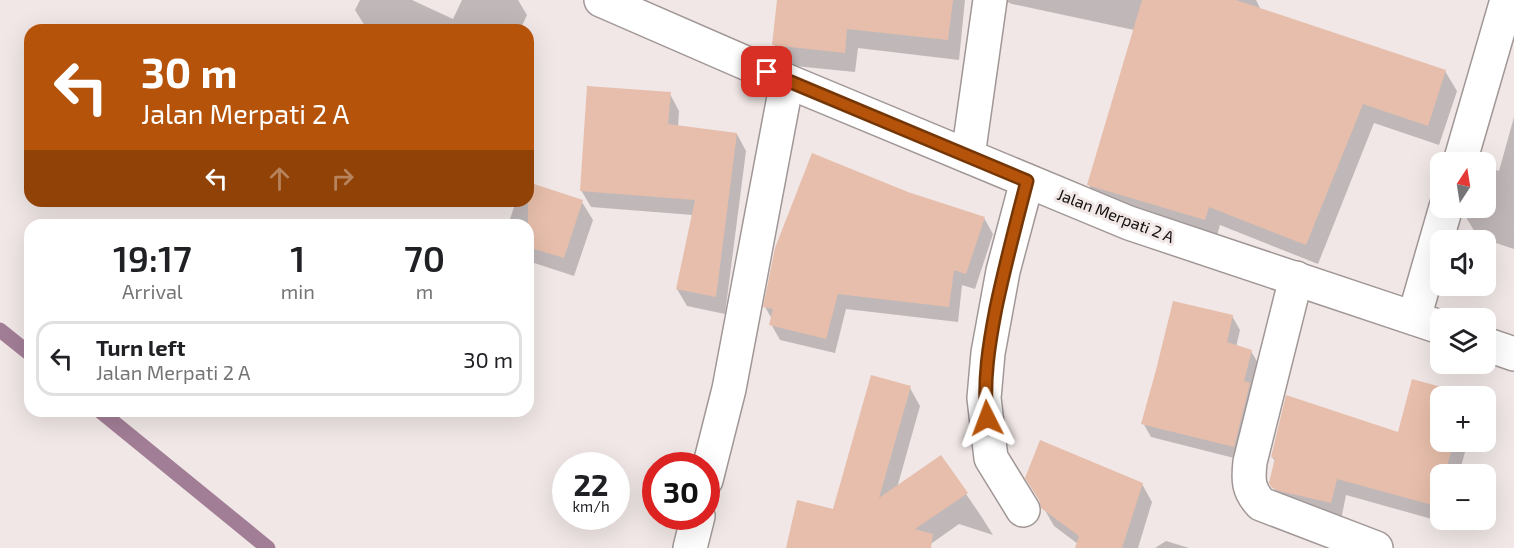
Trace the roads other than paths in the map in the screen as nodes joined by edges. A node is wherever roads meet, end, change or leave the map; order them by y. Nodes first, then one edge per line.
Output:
1 (601, 0) edge
2 (990, 0) edge
3 (1507, 0) edge
4 (788, 81) junction
5 (1463, 152) edge
6 (968, 156) junction
7 (1027, 181) junction
8 (1444, 218) edge
9 (1296, 278) junction
10 (1427, 323) edge
11 (1496, 348) edge
12 (1514, 354) edge
13 (713, 452) edge
14 (1023, 510) dead end
15 (694, 530) edge
16 (690, 548) edge
17 (1376, 548) edge

1 - 4 street, Jalan Merpati 2 A
2 - 6 street
3 - 5 street
4 - 6 street, Jalan Merpati 2 A
4 - 13 street
6 - 7 street, Jalan Merpati 2 A
7 - 9 street, Jalan Merpati 2 A
7 - 14 street
8 - 10 street
9 - 10 street, Jalan Merpati 2 A
9 - 17 street
11 - 12 street
15 - 16 street

